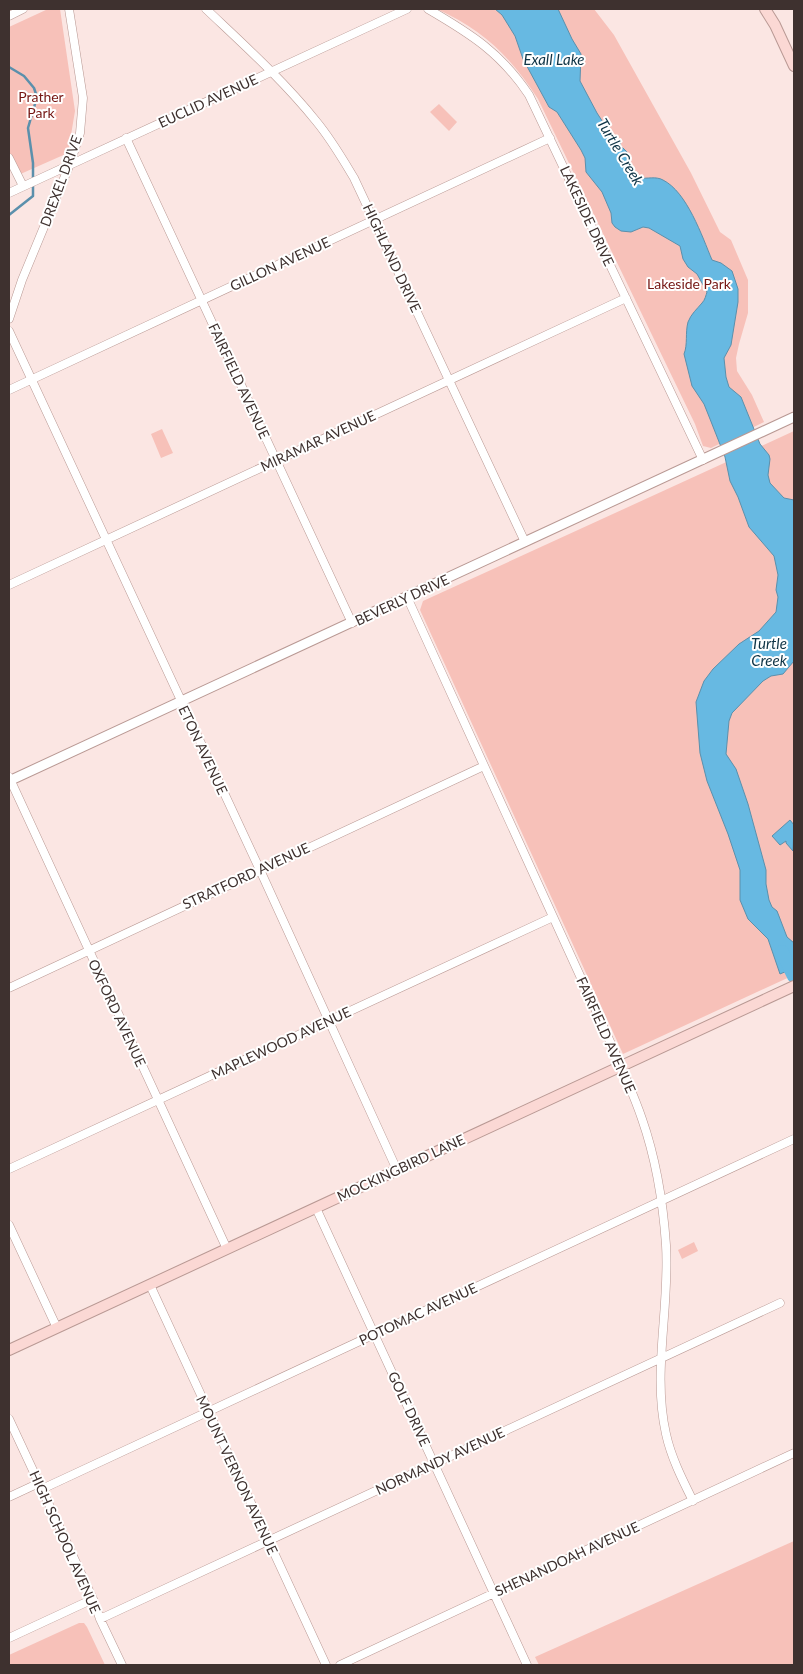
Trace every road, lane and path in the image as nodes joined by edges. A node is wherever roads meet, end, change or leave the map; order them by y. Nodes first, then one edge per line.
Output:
1 (23, 9) edge
2 (69, 9) edge
3 (206, 9) edge
4 (407, 9) edge
5 (428, 9) edge
6 (765, 9) edge
7 (9, 16) edge
8 (794, 66) edge
9 (271, 72) junction
10 (126, 138) junction
11 (550, 138) junction
12 (9, 158) edge
13 (70, 164) junction
14 (25, 185) junction
15 (9, 193) edge
16 (375, 220) junction
17 (626, 298) junction
18 (202, 300) junction
19 (9, 319) edge
20 (9, 331) edge
21 (31, 379) junction
22 (450, 380) junction
23 (9, 390) edge
24 (794, 417) edge
25 (276, 460) junction
26 (703, 460) junction
27 (106, 540) junction
28 (525, 542) junction
29 (9, 585) edge
30 (407, 597) junction
31 (352, 623) junction
32 (181, 702) junction
33 (484, 766) junction
34 (9, 780) edge
35 (260, 870) junction
36 (553, 917) junction
37 (88, 950) junction
38 (794, 986) edge
39 (9, 988) edge
40 (329, 1022) junction
41 (620, 1066) junction
42 (157, 1100) junction
43 (794, 1139) edge
44 (9, 1169) edge
45 (397, 1170) junction
46 (661, 1201) junction
47 (316, 1208) junction
48 (9, 1225) edge
49 (227, 1249) junction
50 (150, 1285) junction
51 (780, 1303) dead end
52 (57, 1328) junction
53 (374, 1334) junction
54 (9, 1350) edge
55 (662, 1358) junction
56 (208, 1411) junction
57 (9, 1419) edge
58 (794, 1453) edge
59 (434, 1463) junction
60 (40, 1486) junction
61 (9, 1497) edge
62 (693, 1501) junction
63 (267, 1541) junction
64 (494, 1593) junction
65 (93, 1600) junction
66 (100, 1619) junction
67 (9, 1638) edge
68 (122, 1665) edge
69 (326, 1665) edge
70 (340, 1665) edge
71 (527, 1665) edge

1 - 7 street
2 - 13 street, DREXEL DRIVE
3 - 9 street, HIGHLAND DRIVE
4 - 9 street, EUCLID AVENUE
5 - 11 street, LAKESIDE DRIVE
6 - 8 main road
9 - 10 street, EUCLID AVENUE
9 - 16 street, HIGHLAND DRIVE
10 - 13 street, EUCLID AVENUE
10 - 18 street, FAIRFIELD AVENUE
11 - 16 street, GILLON AVENUE
11 - 17 street, LAKESIDE DRIVE
12 - 14 street
13 - 14 street, EUCLID AVENUE
13 - 19 street, DREXEL DRIVE
14 - 15 street, EUCLID AVENUE
16 - 18 street, GILLON AVENUE
16 - 22 street, HIGHLAND DRIVE
17 - 22 street, MIRAMAR AVENUE
17 - 26 street, LAKESIDE DRIVE
18 - 21 street, GILLON AVENUE
18 - 25 street, FAIRFIELD AVENUE
20 - 21 street, ETON AVENUE
21 - 23 street, GILLON AVENUE
21 - 27 street, ETON AVENUE
22 - 25 street, MIRAMAR AVENUE
22 - 28 street, HIGHLAND DRIVE
24 - 26 street, BEVERLY DRIVE
25 - 27 street, MIRAMAR AVENUE
25 - 31 street, FAIRFIELD AVENUE
26 - 28 street, BEVERLY DRIVE
27 - 29 street, MIRAMAR AVENUE
27 - 32 street, ETON AVENUE
28 - 30 street, BEVERLY DRIVE
30 - 31 street, BEVERLY DRIVE
30 - 33 street, FAIRFIELD AVENUE
31 - 32 street, BEVERLY DRIVE
32 - 34 street, BEVERLY DRIVE
32 - 35 street, ETON AVENUE
33 - 35 street, STRATFORD AVENUE
33 - 36 street, FAIRFIELD AVENUE
34 - 37 street, OXFORD AVENUE
35 - 37 street, STRATFORD AVENUE
35 - 40 street, ETON AVENUE
36 - 40 street, MAPLEWOOD AVENUE
36 - 41 street, FAIRFIELD AVENUE
37 - 39 street, STRATFORD AVENUE
37 - 42 street, OXFORD AVENUE
38 - 41 main road, MOCKINGBIRD LANE
40 - 42 street, MAPLEWOOD AVENUE
40 - 45 street, ETON AVENUE
41 - 45 main road, MOCKINGBIRD LANE
41 - 46 street, FAIRFIELD AVENUE
42 - 44 street, MAPLEWOOD AVENUE
42 - 49 street, OXFORD AVENUE
43 - 46 street, POTOMAC AVENUE
45 - 47 main road, MOCKINGBIRD LANE
46 - 53 street, POTOMAC AVENUE
46 - 55 street, FAIRFIELD AVENUE
47 - 49 main road, MOCKINGBIRD LANE
47 - 53 street, GOLF DRIVE
48 - 52 street
49 - 50 main road, MOCKINGBIRD LANE
50 - 52 main road, MOCKINGBIRD LANE
50 - 56 street, MOUNT VERNON AVENUE
51 - 55 street, NORMANDY AVENUE
52 - 54 main road, MOCKINGBIRD LANE
53 - 56 street, POTOMAC AVENUE
53 - 59 street, GOLF DRIVE
55 - 59 street, NORMANDY AVENUE
55 - 62 street, FAIRFIELD AVENUE
56 - 60 street, POTOMAC AVENUE
56 - 63 street, MOUNT VERNON AVENUE
57 - 60 street, HIGH SCHOOL AVENUE
58 - 62 street, SHENANDOAH AVENUE
59 - 63 street, NORMANDY AVENUE
59 - 64 street, GOLF DRIVE
60 - 61 street, POTOMAC AVENUE
60 - 65 street, HIGH SCHOOL AVENUE
62 - 64 street, SHENANDOAH AVENUE
63 - 66 street, NORMANDY AVENUE
63 - 69 street, MOUNT VERNON AVENUE
64 - 70 street, SHENANDOAH AVENUE
64 - 71 street, GOLF DRIVE
65 - 66 street, HIGH SCHOOL AVENUE
65 - 67 street
66 - 68 street, HIGH SCHOOL AVENUE

